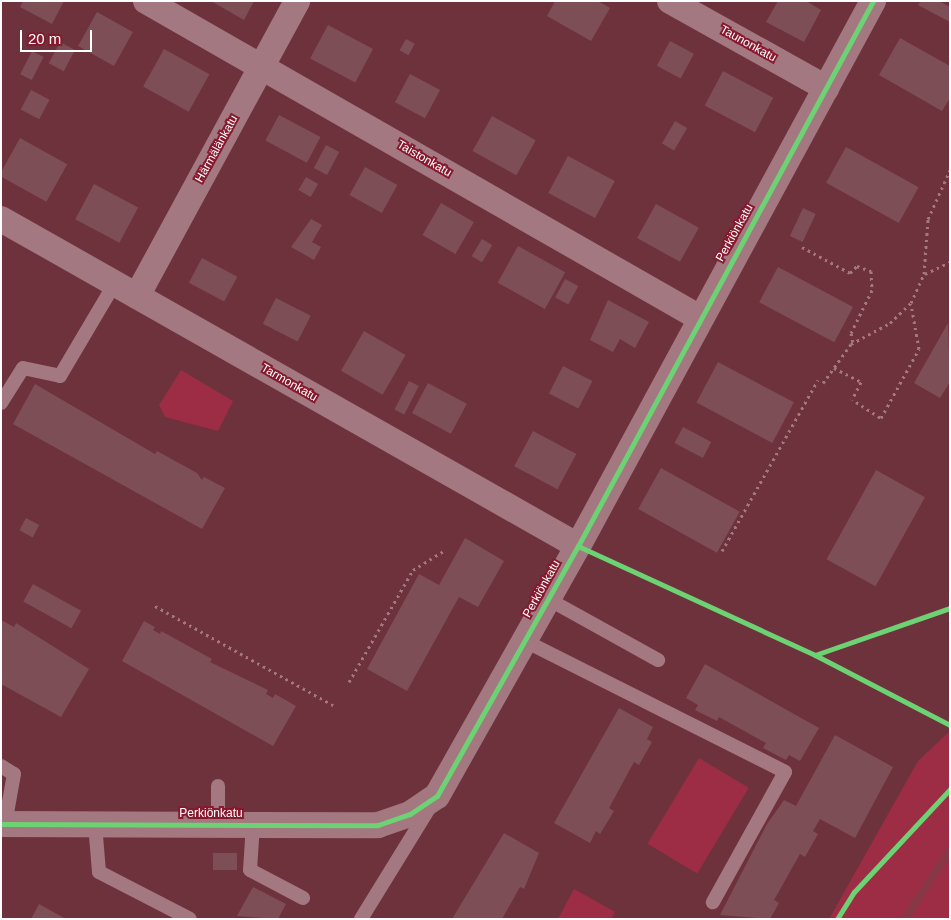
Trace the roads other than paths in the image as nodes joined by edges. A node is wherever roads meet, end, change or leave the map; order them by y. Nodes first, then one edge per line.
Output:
1 (146, 1) edge
2 (297, 1) edge
3 (670, 1) edge
4 (873, 1) edge
5 (263, 66) junction
6 (826, 88) junction
7 (1, 219) edge
8 (126, 290) junction
9 (700, 318) junction
10 (1, 403) edge
11 (578, 546) junction
12 (548, 599) junction
13 (525, 641) junction
14 (658, 660) dead end
15 (1, 766) edge
16 (218, 786) dead end
17 (437, 796) junction
18 (3, 824) edge
19 (95, 824) junction
20 (218, 824) junction
21 (253, 824) junction
22 (303, 898) dead end
23 (713, 902) dead end
24 (190, 919) edge
25 (361, 919) edge

1 - 5 street, Taistonkatu
2 - 5 street, Härmälänkatu
3 - 6 street, Taunonkatu
4 - 6 street, Perkiönkatu
5 - 8 street, Härmälänkatu
5 - 9 street, Taistonkatu
6 - 9 street, Perkiönkatu
7 - 8 street, Tarmonkatu
8 - 10 lane
8 - 11 street, Tarmonkatu
9 - 11 street, Perkiönkatu
11 - 12 street, Perkiönkatu
12 - 13 street, Perkiönkatu
12 - 14 lane
13 - 17 street, Perkiönkatu
13 - 23 lane
15 - 18 lane
16 - 20 lane
17 - 21 street, Perkiönkatu
17 - 25 lane
18 - 19 street, Perkiönkatu
19 - 20 street, Perkiönkatu
19 - 24 lane
20 - 21 street, Perkiönkatu
21 - 22 lane

